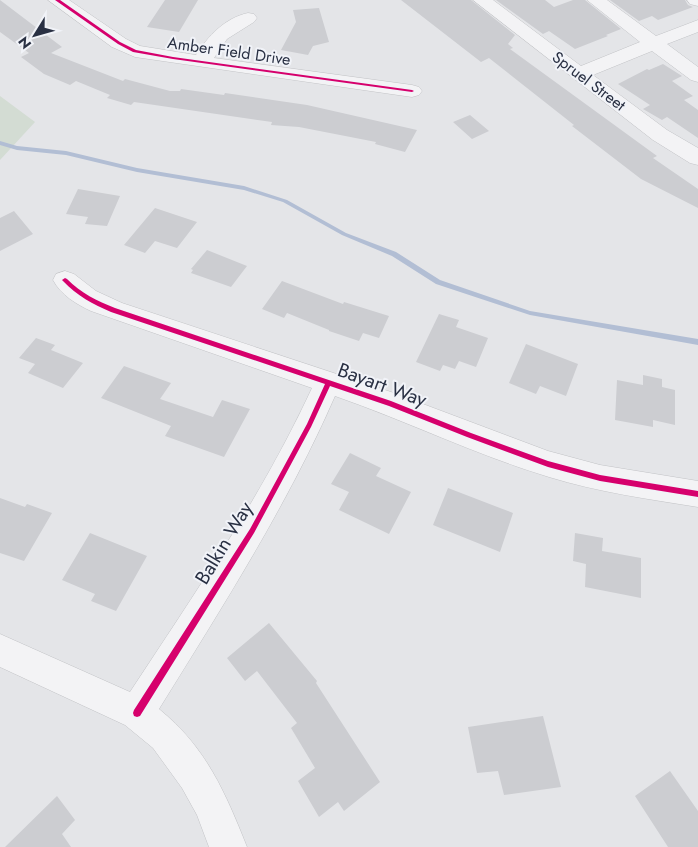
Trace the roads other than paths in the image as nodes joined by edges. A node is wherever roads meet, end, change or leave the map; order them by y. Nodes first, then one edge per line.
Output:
1 (57, 0) edge
2 (482, 0) edge
3 (596, 0) edge
4 (248, 18) dead end
5 (698, 25) edge
6 (654, 43) junction
7 (202, 62) junction
8 (578, 74) junction
9 (698, 76) edge
10 (412, 92) dead end
11 (698, 158) edge
12 (65, 280) dead end
13 (328, 383) junction
14 (698, 494) edge
15 (0, 650) edge
16 (137, 713) junction
17 (228, 847) edge

1 - 7 street, Amber Field Drive
2 - 8 street, Spruel Street
3 - 6 street
4 - 7 street
5 - 6 street
6 - 8 street
6 - 9 street
7 - 10 street, Amber Field Drive
8 - 11 street, Spruel Street
12 - 13 street, Bayart Way
13 - 14 street, Bayart Way
13 - 16 street, Balkin Way
15 - 16 street
16 - 17 street

